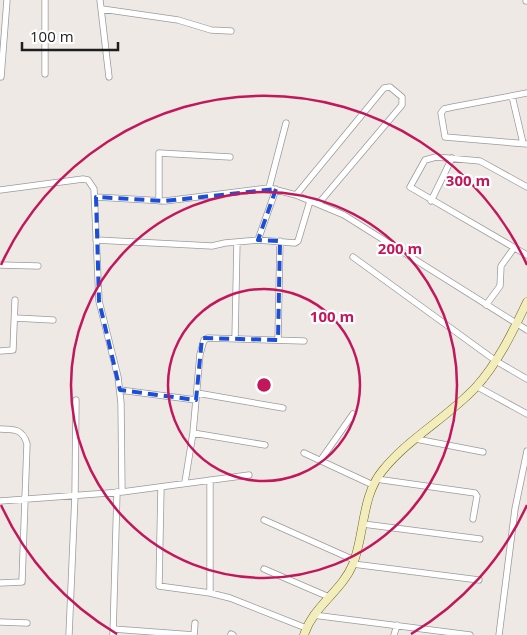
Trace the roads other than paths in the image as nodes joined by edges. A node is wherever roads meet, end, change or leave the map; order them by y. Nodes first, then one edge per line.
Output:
1 (7, 0) edge
2 (45, 0) edge
3 (100, 0) edge
4 (102, 9) junction
5 (231, 30) dead end
6 (45, 74) dead end
7 (1, 77) edge
8 (109, 77) dead end
9 (527, 93) edge
10 (512, 96) junction
11 (286, 123) dead end
12 (525, 143) edge
13 (230, 157) dead end
14 (452, 158) junction
15 (527, 187) edge
16 (272, 188) junction
17 (0, 190) edge
18 (296, 195) junction
19 (96, 197) junction
20 (310, 200) junction
21 (159, 201) junction
22 (431, 201) junction
23 (318, 203) junction
24 (96, 240) junction
25 (258, 240) junction
26 (280, 241) junction
27 (237, 242) junction
28 (514, 248) junction
29 (527, 255) edge
30 (353, 257) dead end
31 (0, 265) edge
32 (38, 266) dead end
33 (15, 300) dead end
34 (527, 302) edge
35 (486, 305) junction
36 (15, 318) junction
37 (53, 320) dead end
38 (516, 324) junction
39 (527, 330) edge
40 (235, 339) junction
41 (278, 340) junction
42 (304, 341) dead end
43 (0, 351) edge
44 (496, 361) junction
45 (527, 379) edge
46 (476, 386) junction
47 (120, 390) junction
48 (196, 397) junction
49 (76, 400) dead end
50 (283, 408) dead end
51 (353, 414) dead end
52 (527, 414) edge
53 (0, 429) edge
54 (193, 432) junction
55 (416, 439) junction
56 (265, 445) dead end
57 (527, 451) edge
58 (483, 452) dead end
59 (304, 453) dead end
60 (320, 461) junction
61 (249, 475) dead end
62 (210, 480) junction
63 (186, 482) junction
64 (375, 482) junction
65 (161, 487) junction
66 (119, 492) junction
67 (75, 496) junction
68 (26, 499) junction
69 (0, 501) edge
70 (472, 519) dead end
71 (264, 520) dead end
72 (363, 524) junction
73 (480, 539) dead end
74 (353, 562) junction
75 (264, 569) dead end
76 (479, 580) dead end
77 (0, 584) edge
78 (210, 593) junction
79 (329, 597) junction
80 (313, 615) junction
81 (0, 622) edge
82 (27, 623) dead end
83 (196, 623) dead end
84 (396, 625) junction
85 (113, 632) edge
86 (305, 632) edge
87 (436, 632) edge
88 (69, 635) edge
89 (194, 635) edge
90 (394, 635) edge
91 (470, 635) edge
92 (499, 635) edge

1 - 7 street
2 - 6 street
3 - 4 street
4 - 5 street
4 - 8 street
9 - 10 street
10 - 12 street
10 - 12 street
11 - 16 street
13 - 21 street
14 - 15 street
14 - 22 street
14 - 22 street
16 - 18 street
16 - 21 street
16 - 25 street
17 - 19 street
18 - 20 street
18 - 23 street
19 - 21 street
19 - 24 street
20 - 23 street
20 - 26 street
22 - 28 street
23 - 35 street
24 - 27 street
24 - 47 street
25 - 26 street
25 - 27 street
26 - 41 street
27 - 40 street
28 - 29 street
28 - 35 street
30 - 44 street
31 - 32 street
33 - 36 street
34 - 38 street
35 - 38 street
36 - 37 street
36 - 43 street
38 - 39 street
38 - 44 street
40 - 41 street
40 - 48 street
41 - 42 street
44 - 45 street
44 - 46 street
46 - 52 street
46 - 55 street
47 - 48 street
47 - 66 street
48 - 50 street
48 - 54 street
49 - 67 street
51 - 60 street
53 - 68 street
54 - 56 street
54 - 63 street
55 - 58 street
55 - 64 street
57 - 92 street
59 - 60 street
60 - 64 street
61 - 62 street
62 - 63 street
62 - 78 street
63 - 65 street
64 - 70 street
64 - 72 street
65 - 66 street
65 - 78 street
66 - 67 street
66 - 85 street
67 - 68 street
67 - 88 street
68 - 69 street
68 - 77 street
71 - 74 street
72 - 73 street
72 - 74 street
74 - 76 street
74 - 79 street
75 - 79 street
78 - 86 street
79 - 80 street
80 - 84 street
80 - 86 street
81 - 82 street
83 - 89 street
84 - 87 street
84 - 90 street
85 - 89 street
87 - 91 street

